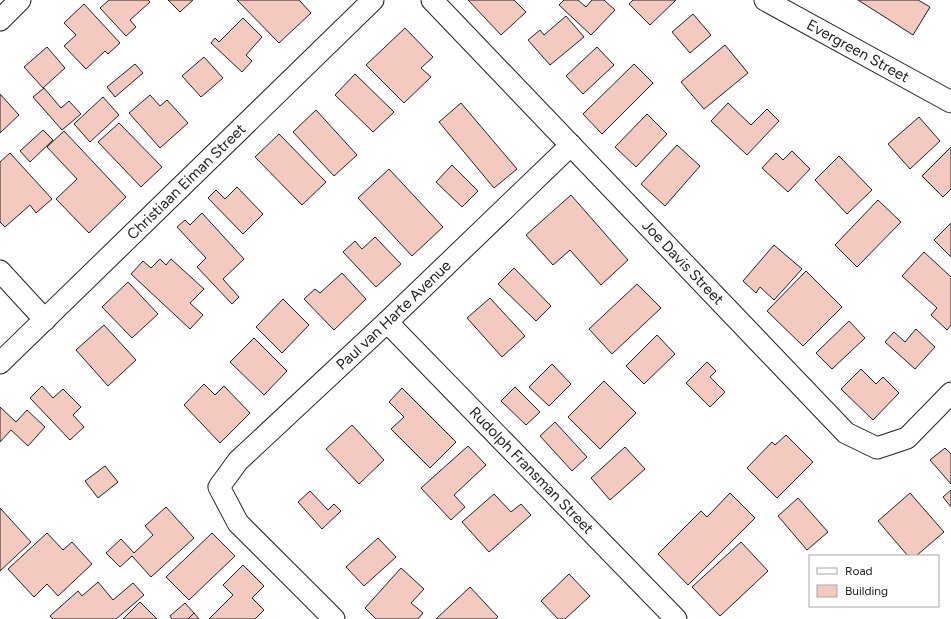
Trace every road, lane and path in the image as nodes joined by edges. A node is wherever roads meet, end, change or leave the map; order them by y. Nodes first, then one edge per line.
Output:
1 (20, 0) edge
2 (373, 0) edge
3 (432, 0) edge
4 (765, 0) edge
5 (0, 20) edge
6 (951, 102) edge
7 (571, 145) junction
8 (0, 271) edge
9 (45, 320) junction
10 (387, 322) junction
11 (0, 363) edge
12 (951, 394) edge
13 (334, 619) edge
14 (676, 619) edge

1 - 5 street
2 - 9 street, Christiaan Eiman Street
3 - 7 street, Joe Davis Street
4 - 6 street, Evergreen Street
7 - 10 street, Paul van Harte Avenue
7 - 12 street, Joe Davis Street
8 - 9 street
9 - 11 street, Christiaan Eiman Street
10 - 13 street, Paul van Harte Avenue
10 - 14 street, Rudolph Fransman Street

